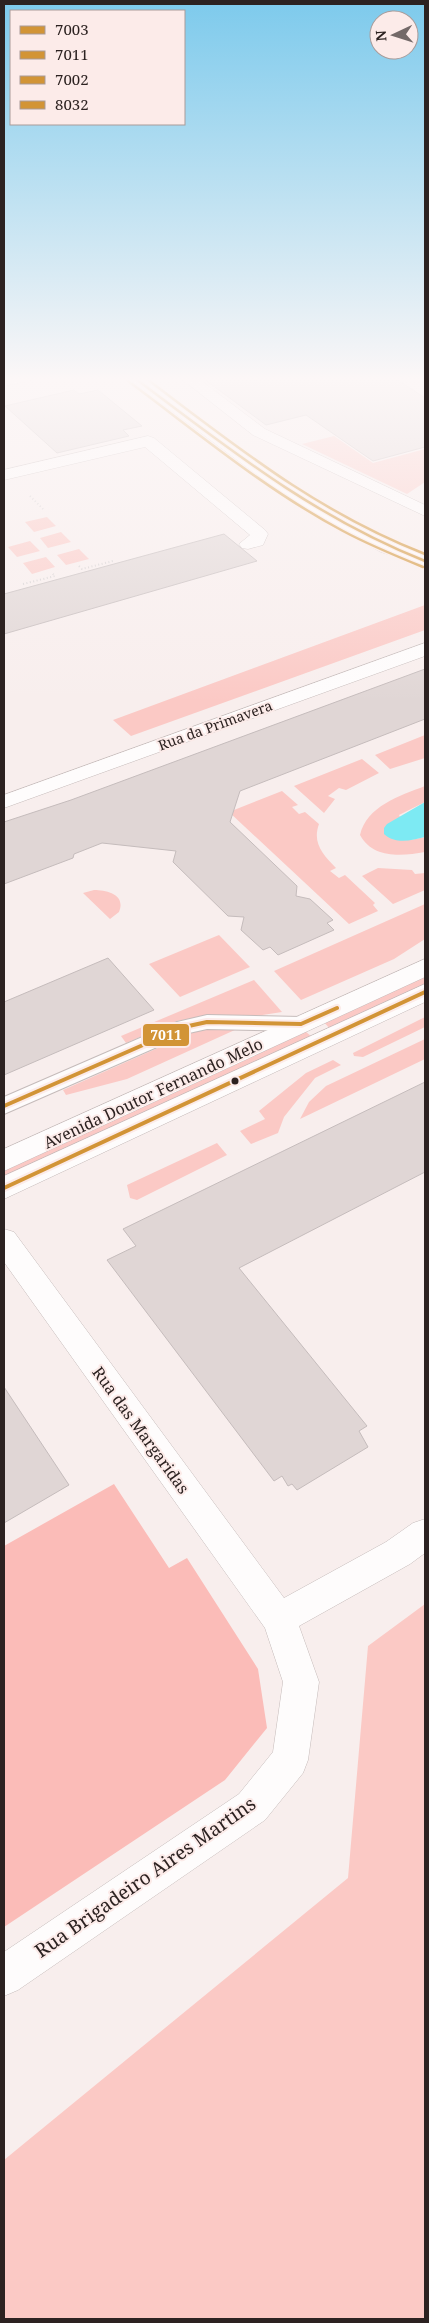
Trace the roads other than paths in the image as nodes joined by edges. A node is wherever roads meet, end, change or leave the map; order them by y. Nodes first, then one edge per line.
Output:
1 (200, 484) edge
2 (280, 484) edge
3 (369, 484) edge
4 (425, 511) edge
5 (248, 544) dead end
6 (425, 561) edge
7 (425, 649) edge
8 (4, 802) edge
9 (425, 967) edge
10 (425, 992) edge
11 (301, 1024) junction
12 (4, 1106) edge
13 (4, 1162) edge
14 (4, 1188) edge
15 (4, 1240) edge
16 (425, 1534) edge
17 (279, 1619) junction
18 (4, 1976) edge

1 - 5 street
2 - 6 street
3 - 4 street
7 - 8 street, Rua da Primavera
9 - 11 street, Avenida Doutor Fernando Melo
10 - 14 street, Avenida Doutor Fernando Melo
11 - 12 lane, Avenida Doutor Fernando Melo
11 - 13 street, Avenida Doutor Fernando Melo
15 - 17 street, Rua das Margaridas
16 - 17 street
17 - 18 street, Rua Brigadeiro Aires Martins

